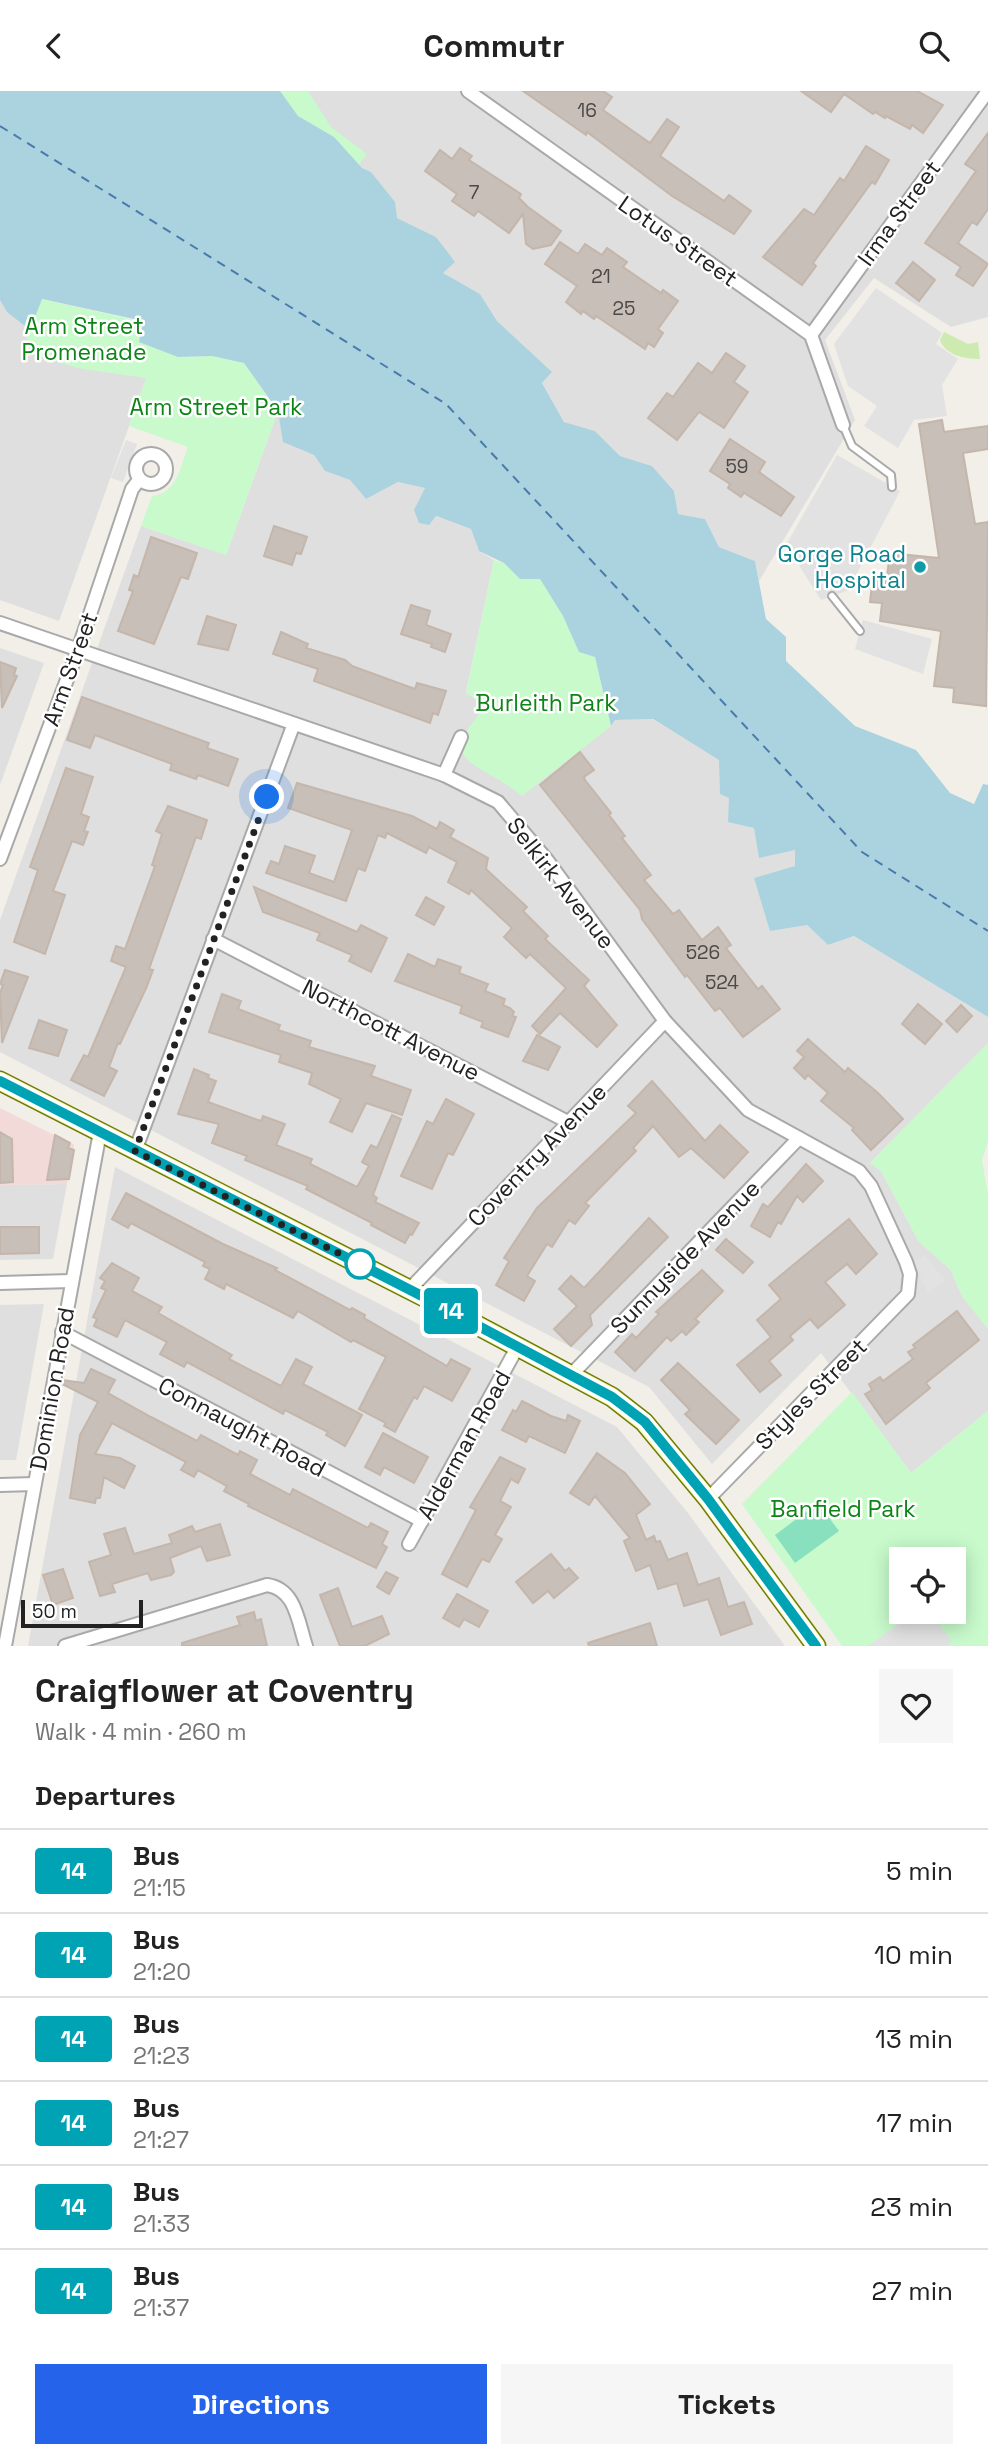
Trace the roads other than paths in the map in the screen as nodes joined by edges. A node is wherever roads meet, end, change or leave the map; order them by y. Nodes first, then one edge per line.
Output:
1 (468, 91) edge
2 (988, 91) edge
3 (811, 335) junction
4 (843, 425) joint
5 (139, 480) dead end
6 (892, 487) dead end
7 (832, 596) dead end
8 (0, 624) edge
9 (860, 631) dead end
10 (78, 650) junction
11 (293, 726) junction
12 (461, 737) dead end
13 (444, 775) junction
14 (0, 859) edge
15 (214, 939) junction
16 (665, 1021) junction
17 (0, 1081) edge
18 (568, 1122) junction
19 (100, 1132) junction
20 (799, 1138) junction
21 (135, 1151) junction
22 (71, 1281) junction
23 (0, 1283) edge
24 (911, 1286) joint
25 (410, 1289) junction
26 (62, 1332) junction
27 (518, 1346) junction
28 (571, 1375) junction
29 (0, 1485) edge
30 (34, 1485) junction
31 (708, 1499) junction
32 (422, 1521) junction
33 (409, 1544) dead end
34 (809, 1644) edge
35 (5, 1646) edge
36 (65, 1646) edge
37 (306, 1646) edge

1 - 3 street, Lotus Street
2 - 3 street, Irma Street
3 - 4 street
4 - 6 lane
5 - 10 street, Arm Street
7 - 9 lane
8 - 10 street, Selkirk Avenue
10 - 11 street, Selkirk Avenue
10 - 14 street, Arm Street
11 - 13 street, Selkirk Avenue
11 - 15 street
12 - 13 street
13 - 16 street, Selkirk Avenue
15 - 18 street, Northcott Avenue
15 - 21 street
16 - 18 street, Coventry Avenue
16 - 20 street, Selkirk Avenue
17 - 19 main road
18 - 25 street, Coventry Avenue
19 - 21 main road
19 - 22 street, Dominion Road
20 - 24 street, Selkirk Avenue
20 - 28 street, Sunnyside Avenue
21 - 25 main road
22 - 23 street
22 - 26 street, Dominion Road
24 - 31 street, Styles Street
25 - 27 main road
26 - 30 street, Dominion Road
26 - 32 street, Connaught Road
27 - 28 main road
27 - 32 street, Alderman Road
28 - 31 main road
29 - 30 street
30 - 35 street, Dominion Road
31 - 34 main road
32 - 33 street, Alderman Road
36 - 37 street

